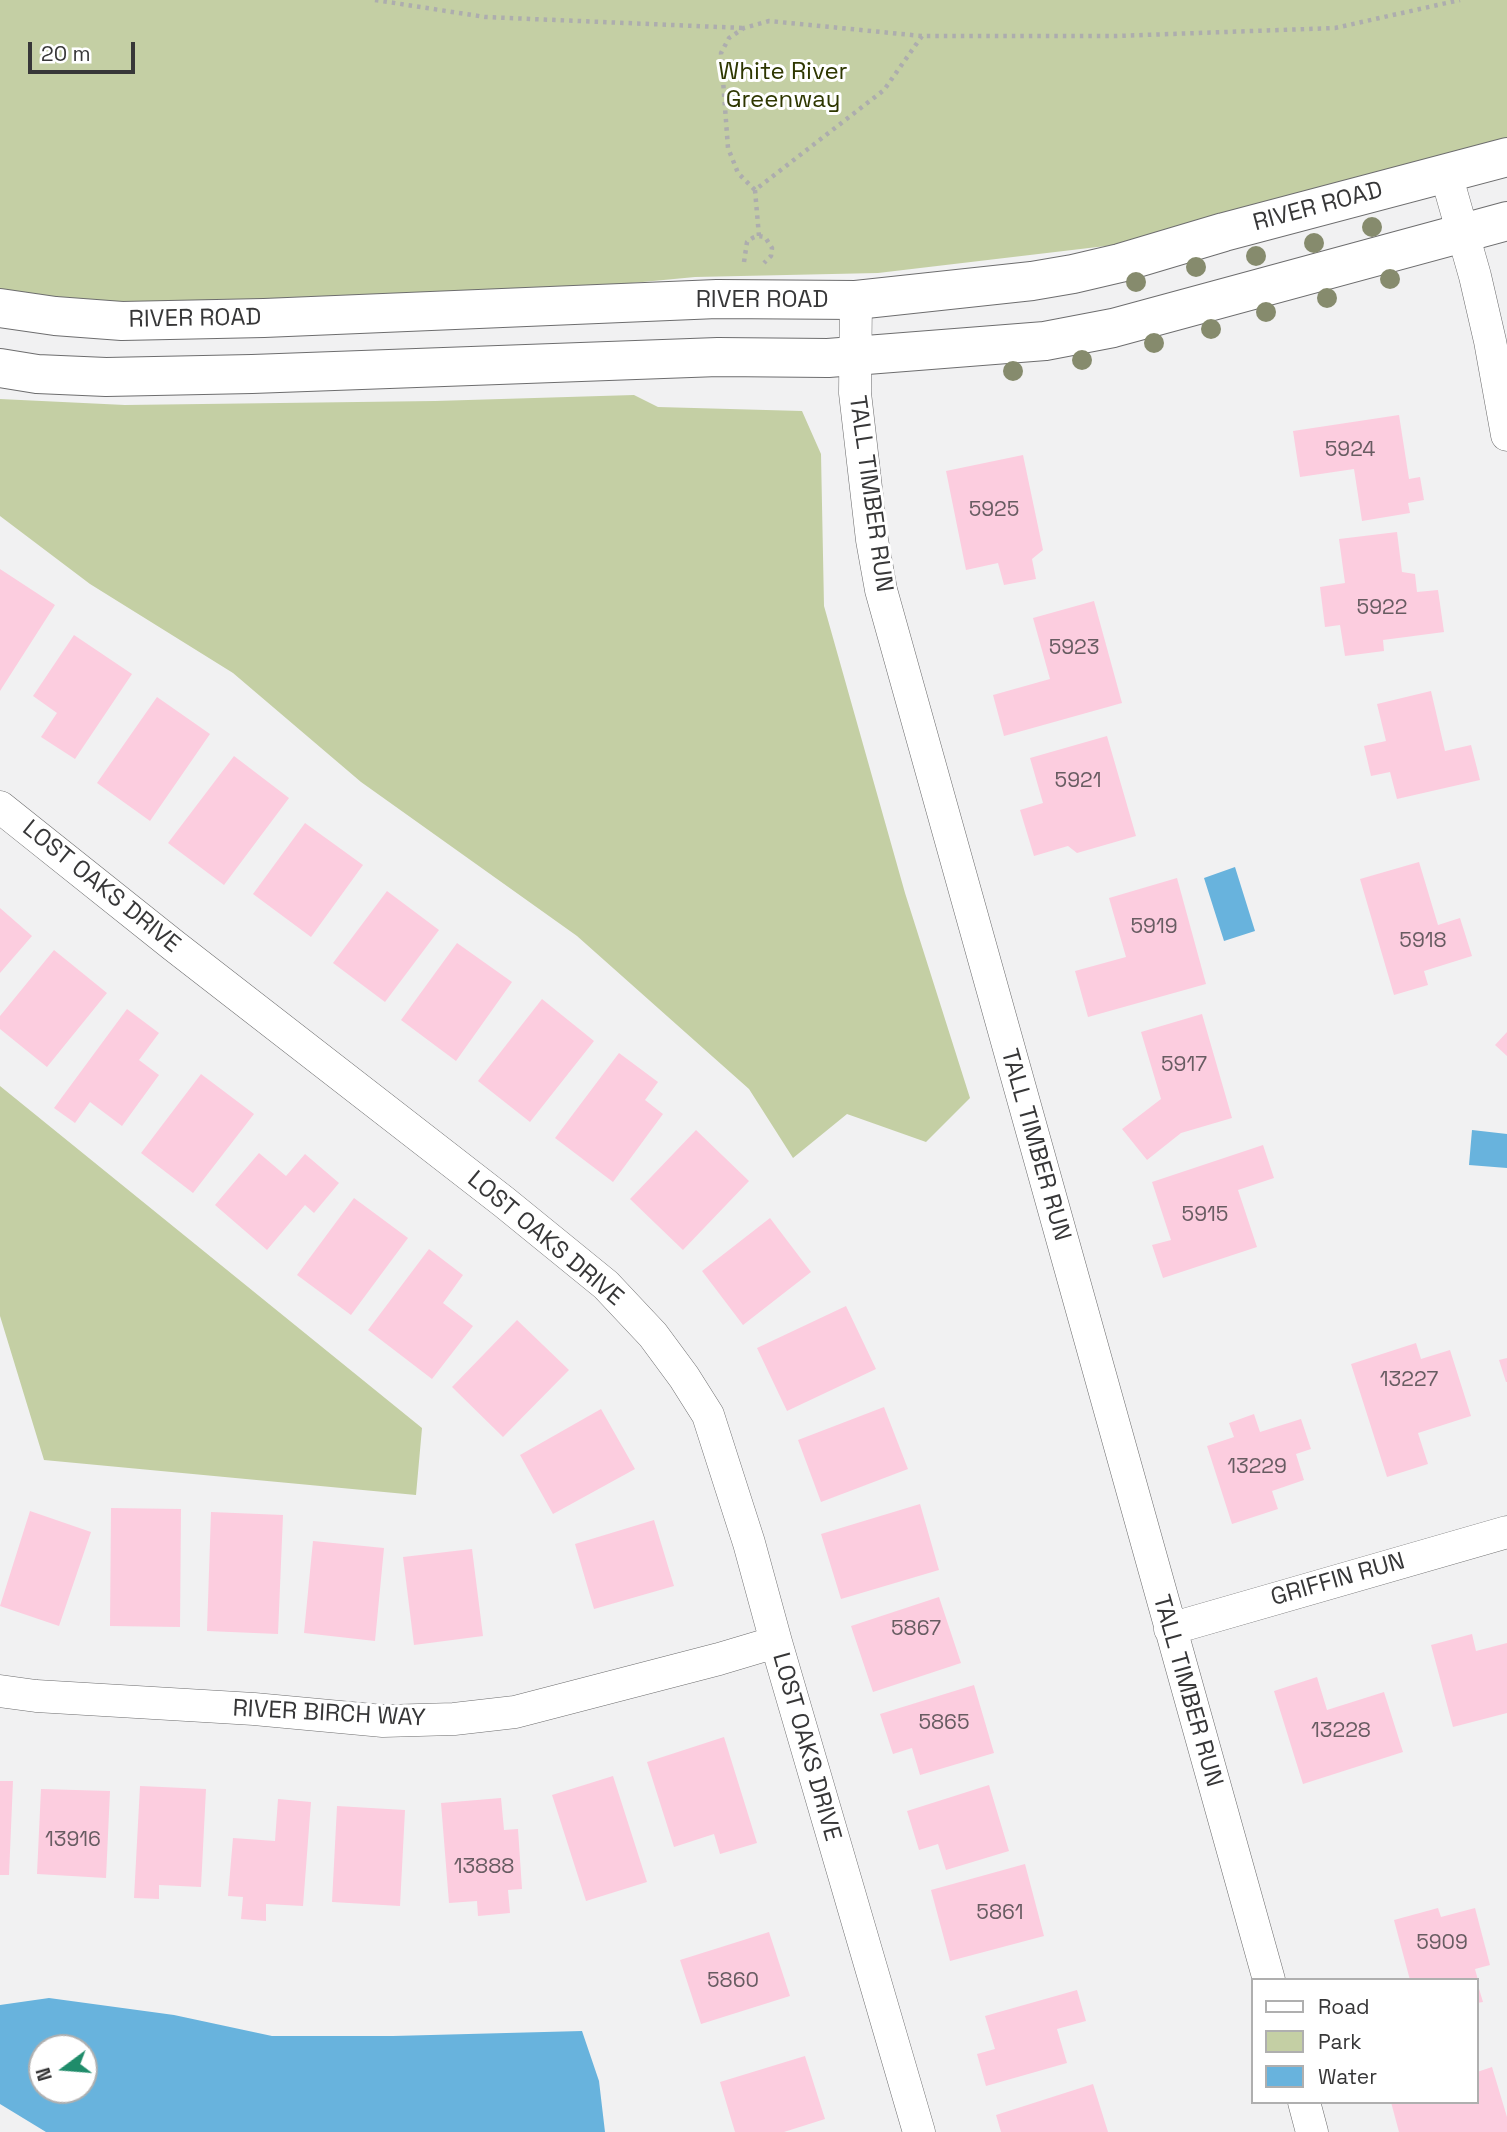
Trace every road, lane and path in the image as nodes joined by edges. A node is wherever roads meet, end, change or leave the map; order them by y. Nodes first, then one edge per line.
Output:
1 (374, 0) edge
2 (1460, 0) edge
3 (744, 29) junction
4 (922, 36) junction
5 (1507, 157) edge
6 (1446, 174) junction
7 (755, 190) junction
8 (1507, 221) edge
9 (1463, 233) junction
10 (759, 236) dead end
11 (856, 300) junction
12 (0, 309) edge
13 (854, 357) junction
14 (0, 368) edge
15 (1507, 435) edge
16 (0, 807) edge
17 (1507, 1532) edge
18 (1170, 1629) junction
19 (776, 1642) junction
20 (0, 1690) edge
21 (1268, 1978) edge
22 (1305, 2104) edge
23 (919, 2132) edge
24 (1312, 2132) edge

1 - 3 path
2 - 4 path
3 - 4 path
3 - 7 path
4 - 7 path
5 - 6 main road, RIVER ROAD
6 - 9 street
6 - 11 main road, RIVER ROAD
7 - 10 path
8 - 9 main road
9 - 13 main road
9 - 15 street
11 - 12 main road, RIVER ROAD
11 - 13 street, TALL TIMBER RUN
13 - 14 main road
13 - 18 street, TALL TIMBER RUN
16 - 19 street, LOST OAKS DRIVE
17 - 18 street, GRIFFIN RUN
18 - 21 street, TALL TIMBER RUN
19 - 20 street, RIVER BIRCH WAY
19 - 23 street, LOST OAKS DRIVE
22 - 24 street

